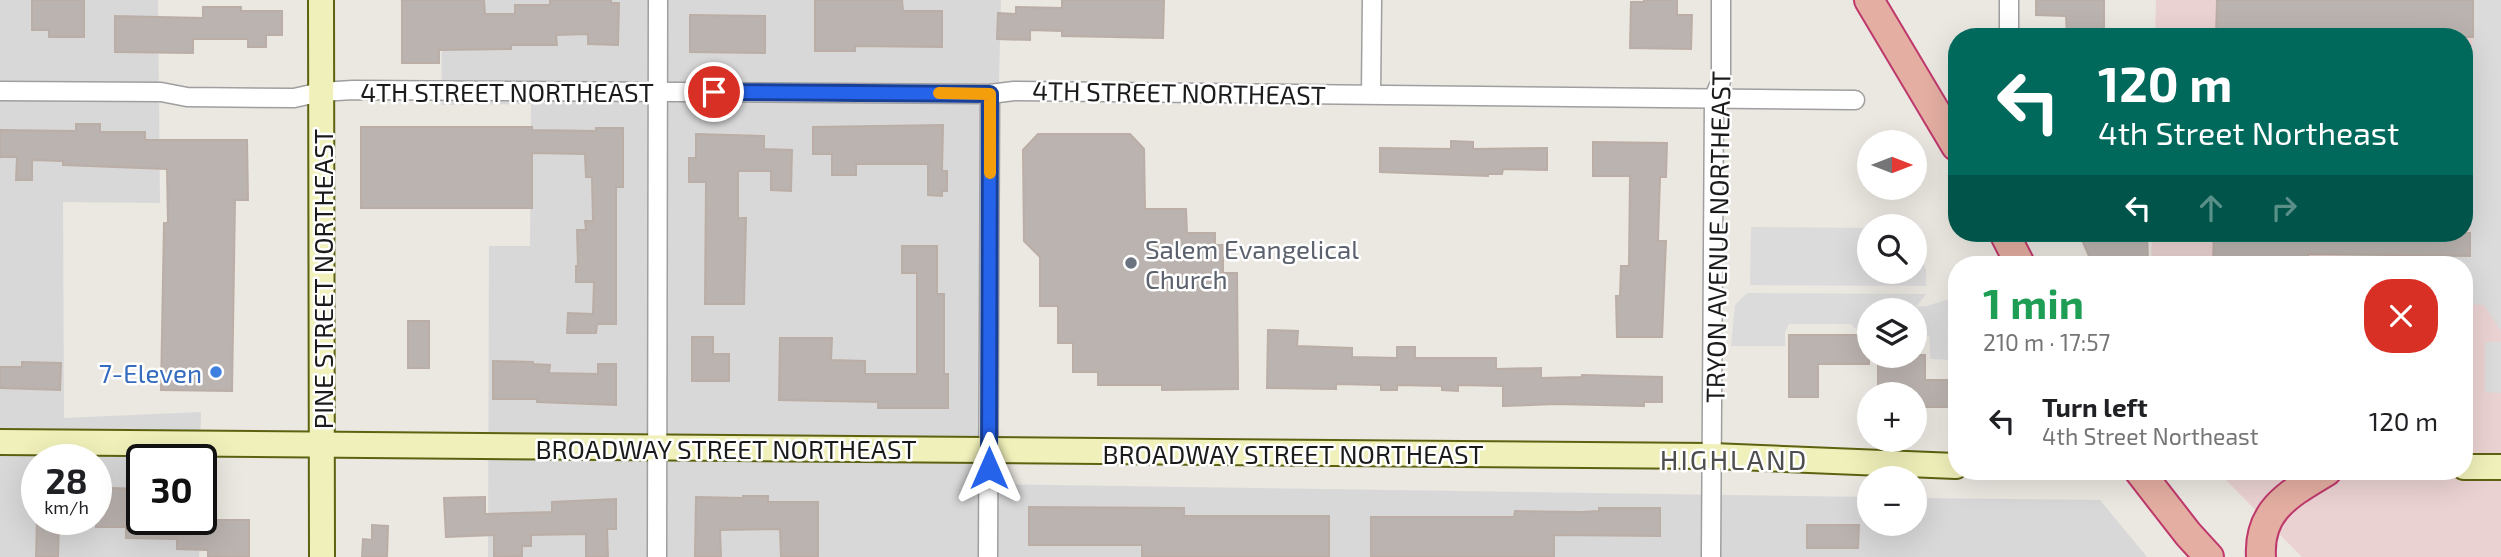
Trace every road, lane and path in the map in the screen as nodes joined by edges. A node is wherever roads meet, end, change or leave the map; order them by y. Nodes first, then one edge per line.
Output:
1 (321, 0) edge
2 (658, 0) edge
3 (1372, 0) edge
4 (1721, 0) edge
5 (1869, 0) edge
6 (2009, 0) edge
7 (2009, 28) edge
8 (0, 91) edge
9 (321, 92) junction
10 (658, 92) junction
11 (990, 94) junction
12 (1371, 94) junction
13 (1714, 97) junction
14 (1855, 100) dead end
15 (1948, 133) edge
16 (0, 442) edge
17 (322, 446) junction
18 (657, 447) junction
19 (989, 451) junction
20 (1712, 456) junction
21 (1948, 466) edge
22 (2473, 467) edge
23 (2501, 467) edge
24 (2146, 480) edge
25 (2312, 480) edge
26 (322, 557) edge
27 (657, 557) edge
28 (988, 557) edge
29 (1712, 557) edge
30 (2209, 557) edge
31 (2261, 557) edge

1 - 9 main road, PINE STREET NORTHEAST
2 - 10 street
3 - 12 street
4 - 13 street, TRYON AVENUE NORTHEAST
5 - 15 highway
6 - 7 street
8 - 9 street, 4TH STREET NORTHEAST
9 - 10 street, 4TH STREET NORTHEAST
9 - 17 main road, PINE STREET NORTHEAST
10 - 11 street, 4TH STREET NORTHEAST
10 - 18 street
11 - 12 street, 4TH STREET NORTHEAST
11 - 19 street
12 - 13 street, 4TH STREET NORTHEAST
13 - 14 street, 4TH STREET NORTHEAST
13 - 20 street, TRYON AVENUE NORTHEAST
16 - 17 main road, BROADWAY STREET NORTHEAST
17 - 18 main road, BROADWAY STREET NORTHEAST
17 - 26 main road, PINE STREET NORTHEAST
18 - 19 main road, BROADWAY STREET NORTHEAST
18 - 27 street
19 - 20 main road, BROADWAY STREET NORTHEAST
19 - 28 street
20 - 21 main road, BROADWAY STREET NORTHEAST
20 - 29 street, TRYON AVENUE NORTHEAST
22 - 23 main road
24 - 30 highway
25 - 31 highway

